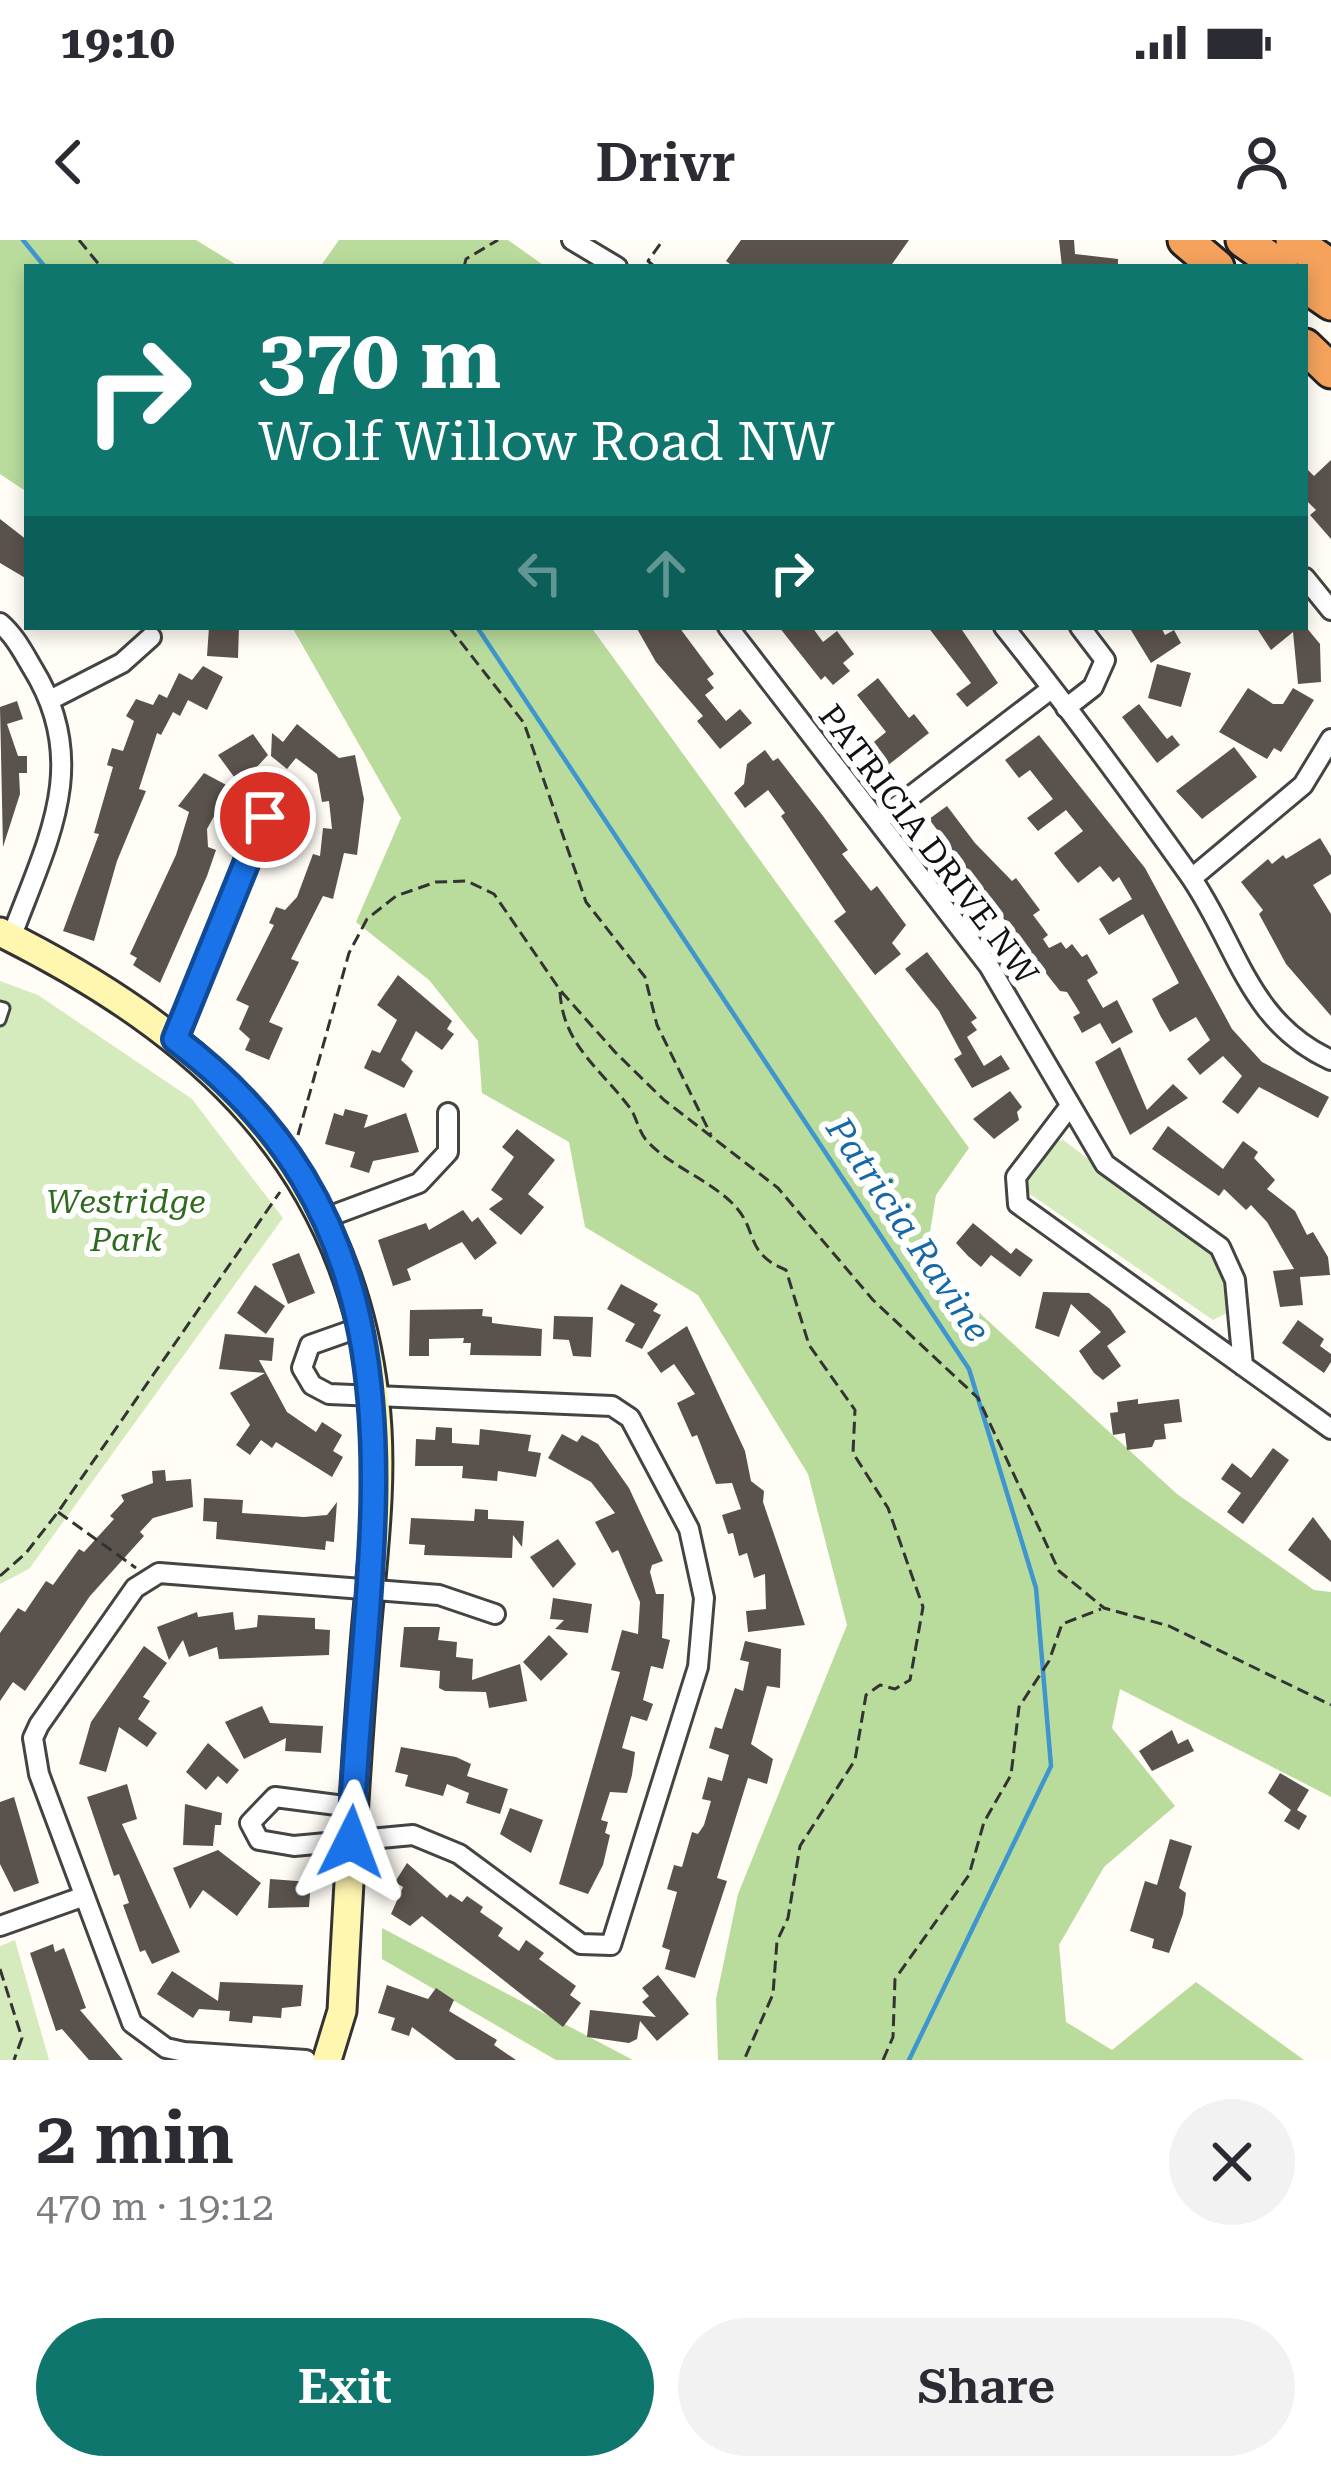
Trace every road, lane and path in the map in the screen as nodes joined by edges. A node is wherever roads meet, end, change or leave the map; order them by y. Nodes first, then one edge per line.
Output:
1 (79, 240) edge
2 (498, 240) edge
3 (572, 240) edge
4 (663, 240) edge
5 (1185, 240) edge
6 (1243, 240) edge
7 (1293, 240) edge
8 (99, 264) edge
9 (465, 264) edge
10 (611, 264) edge
11 (652, 264) edge
12 (1213, 264) edge
13 (1276, 264) edge
14 (1331, 267) edge
15 (1308, 349) edge
16 (1331, 371) edge
17 (1308, 582) edge
18 (1331, 610) edge
19 (0, 623) edge
20 (451, 630) edge
21 (730, 630) edge
22 (1012, 630) edge
23 (1082, 630) edge
24 (151, 637) dead end
25 (1051, 689) junction
26 (52, 699) junction
27 (1066, 708) junction
28 (1331, 739) edge
29 (265, 817) dead end
30 (878, 821) junction
31 (1192, 878) junction
32 (6, 935) edge
33 (560, 990) junction
34 (0, 1007) edge
35 (0, 1020) edge
36 (175, 1039) junction
37 (1331, 1060) edge
38 (1070, 1106) junction
39 (448, 1113) dead end
40 (711, 1137) junction
41 (296, 1142) dead end
42 (280, 1192) dead end
43 (325, 1218) junction
44 (361, 1327) junction
45 (1244, 1366) junction
46 (374, 1394) junction
47 (1331, 1429) edge
48 (58, 1512) junction
49 (0, 1576) edge
50 (147, 1576) junction
51 (369, 1591) junction
52 (1104, 1608) junction
53 (495, 1614) dead end
54 (1331, 1705) edge
55 (352, 1807) junction
56 (351, 1842) junction
57 (82, 1897) junction
58 (0, 1926) edge
59 (0, 1970) edge
60 (182, 2056) edge
61 (14, 2060) edge
62 (306, 2060) edge
63 (327, 2060) edge
64 (744, 2060) edge
65 (884, 2060) edge

1 - 8 path
2 - 9 path
3 - 10 street
4 - 11 path
5 - 12 highway
6 - 13 highway
7 - 14 highway
15 - 16 highway
17 - 18 street
19 - 26 street
20 - 40 path
21 - 30 street, PATRICIA DRIVE NW
22 - 25 street
23 - 27 street
24 - 26 street
25 - 27 street
25 - 30 street
26 - 32 street
27 - 31 street
28 - 31 street
29 - 36 street
30 - 38 street, PATRICIA DRIVE NW
31 - 37 street
32 - 36 street
33 - 40 path
33 - 41 path
33 - 64 path
34 - 35 lane
36 - 43 street
38 - 45 street, PATRICIA DRIVE NW
38 - 45 street
39 - 43 street
40 - 52 path
42 - 48 path
43 - 44 street
44 - 46 street
44 - 46 street
45 - 47 street
46 - 51 street
46 - 56 street
48 - 49 path
48 - 50 path
50 - 51 street
50 - 57 street
51 - 53 street
51 - 55 street
52 - 54 path
52 - 65 path
55 - 56 street
55 - 56 street
56 - 63 street
57 - 58 street
57 - 60 street
59 - 61 path
60 - 62 street

